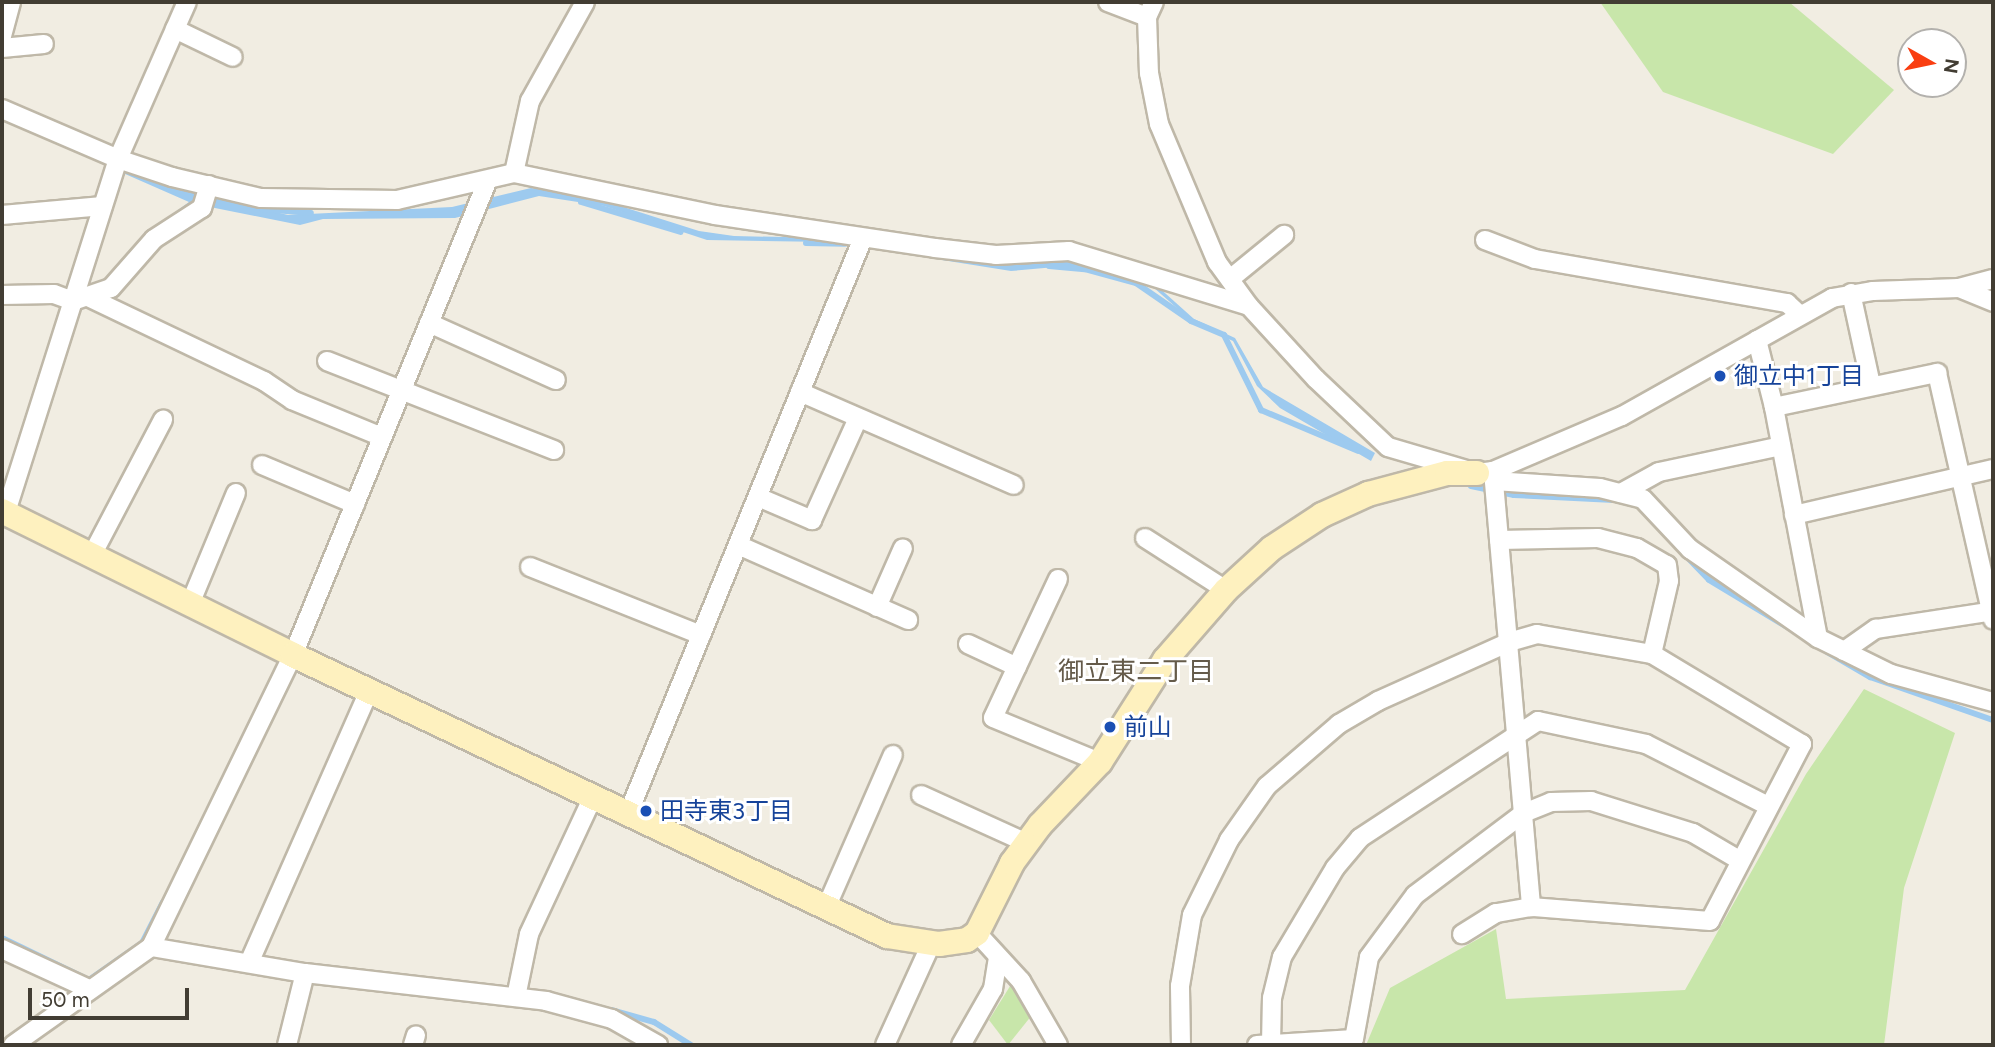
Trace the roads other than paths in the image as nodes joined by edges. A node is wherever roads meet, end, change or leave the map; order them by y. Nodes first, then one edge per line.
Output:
1 (11, 2) edge
2 (187, 2) edge
3 (585, 2) edge
4 (1108, 2) edge
5 (1151, 9) edge
6 (175, 29) junction
7 (2, 36) edge
8 (44, 44) dead end
9 (2, 48) edge
10 (233, 57) dead end
11 (2, 109) edge
12 (116, 165) junction
13 (514, 173) junction
14 (487, 182) junction
15 (209, 185) junction
16 (103, 206) junction
17 (2, 215) edge
18 (1284, 235) dead end
19 (1485, 240) dead end
20 (861, 246) junction
21 (1230, 279) junction
22 (1993, 279) edge
23 (1959, 288) junction
24 (1851, 293) junction
25 (2, 295) edge
26 (81, 300) junction
27 (1993, 302) edge
28 (1249, 306) junction
29 (1800, 315) junction
30 (429, 323) junction
31 (1757, 340) junction
32 (327, 361) dead end
33 (556, 380) dead end
34 (1871, 385) junction
35 (402, 389) junction
36 (800, 392) junction
37 (1774, 407) junction
38 (858, 418) junction
39 (163, 420) dead end
40 (382, 437) junction
41 (1781, 446) junction
42 (554, 450) dead end
43 (262, 465) dead end
44 (1993, 469) edge
45 (1960, 476) junction
46 (1490, 481) junction
47 (1014, 485) dead end
48 (236, 493) dead end
49 (1621, 493) junction
50 (758, 497) junction
51 (355, 504) junction
52 (228, 510) junction
53 (4, 511) edge
54 (1794, 514) junction
55 (246, 518) dead end
56 (1145, 538) dead end
57 (1499, 540) junction
58 (738, 545) junction
59 (903, 548) dead end
60 (92, 555) junction
61 (530, 567) dead end
62 (1058, 579) dead end
63 (1226, 590) junction
64 (190, 604) junction
65 (877, 607) junction
66 (1993, 614) edge
67 (908, 620) dead end
68 (701, 635) junction
69 (1818, 638) junction
70 (1509, 642) junction
71 (968, 644) dead end
72 (1844, 651) junction
73 (1652, 654) junction
74 (293, 655) junction
75 (1017, 667) junction
76 (369, 691) junction
77 (1993, 702) edge
78 (1517, 733) junction
79 (893, 755) dead end
80 (1100, 762) junction
81 (921, 795) dead end
82 (593, 797) junction
83 (1768, 806) junction
84 (1524, 813) junction
85 (628, 814) junction
86 (1027, 843) junction
87 (1739, 860) junction
88 (1531, 907) junction
89 (826, 908) junction
90 (977, 933) junction
91 (1462, 934) dead end
92 (931, 944) junction
93 (151, 947) junction
94 (2, 948) edge
95 (998, 959) junction
96 (249, 963) junction
97 (305, 972) junction
98 (89, 989) junction
99 (516, 997) junction
100 (1271, 1044) edge
101 (13, 1045) edge
102 (287, 1045) edge
103 (658, 1045) edge
104 (885, 1045) edge
105 (961, 1045) edge
106 (1058, 1045) edge
107 (1181, 1045) edge
108 (1257, 1045) edge

1 - 7 street
2 - 6 street
3 - 13 street
4 - 5 street
5 - 21 street
6 - 10 street
6 - 12 street
8 - 9 street
11 - 12 street
12 - 15 street
12 - 16 street
13 - 14 street
13 - 20 street
14 - 15 street
14 - 30 street
15 - 26 street
16 - 17 street
16 - 26 street
18 - 21 street
19 - 29 street
20 - 28 street
20 - 36 street
21 - 28 street
22 - 23 street
23 - 24 street
23 - 27 street
24 - 29 street
24 - 34 street
25 - 26 street
26 - 40 street
26 - 53 street
28 - 46 street
29 - 31 street
30 - 33 street
30 - 35 street
31 - 37 street
31 - 46 street
32 - 35 street
34 - 37 street
34 - 45 street
35 - 40 street
35 - 42 street
36 - 38 street
36 - 50 street
37 - 41 street
38 - 47 street
38 - 50 street
39 - 60 street
40 - 51 street
41 - 49 street
41 - 54 street
43 - 51 street
44 - 45 street
45 - 54 street
45 - 66 street
46 - 49 street
46 - 57 street
46 - 63 street
48 - 52 street
49 - 69 street
50 - 58 street
51 - 74 street
52 - 55 street
52 - 64 street
53 - 60 street
54 - 69 street
56 - 63 street
57 - 70 street
57 - 73 street
58 - 65 street
58 - 68 street
59 - 65 street
60 - 64 street
61 - 68 street
62 - 75 street
63 - 80 street
64 - 74 street
65 - 67 street
66 - 72 street
68 - 85 street
69 - 72 street
70 - 73 street
70 - 78 street
70 - 107 street
71 - 75 street
72 - 77 street
73 - 83 street
74 - 76 street
74 - 93 street
75 - 80 street
76 - 82 street
76 - 96 street
78 - 83 street
78 - 84 street
78 - 100 street
79 - 89 street
80 - 86 street
81 - 86 street
82 - 85 street
82 - 99 street
83 - 87 street
84 - 87 street
84 - 88 street
84 - 100 street
85 - 89 street
86 - 90 street
87 - 88 street
88 - 91 street
89 - 92 street
90 - 92 street
90 - 95 street
92 - 104 street
93 - 96 street
93 - 98 street
94 - 98 street
95 - 105 street
95 - 106 street
96 - 97 street
97 - 99 street
97 - 102 street
98 - 101 street
99 - 103 street
100 - 108 street

